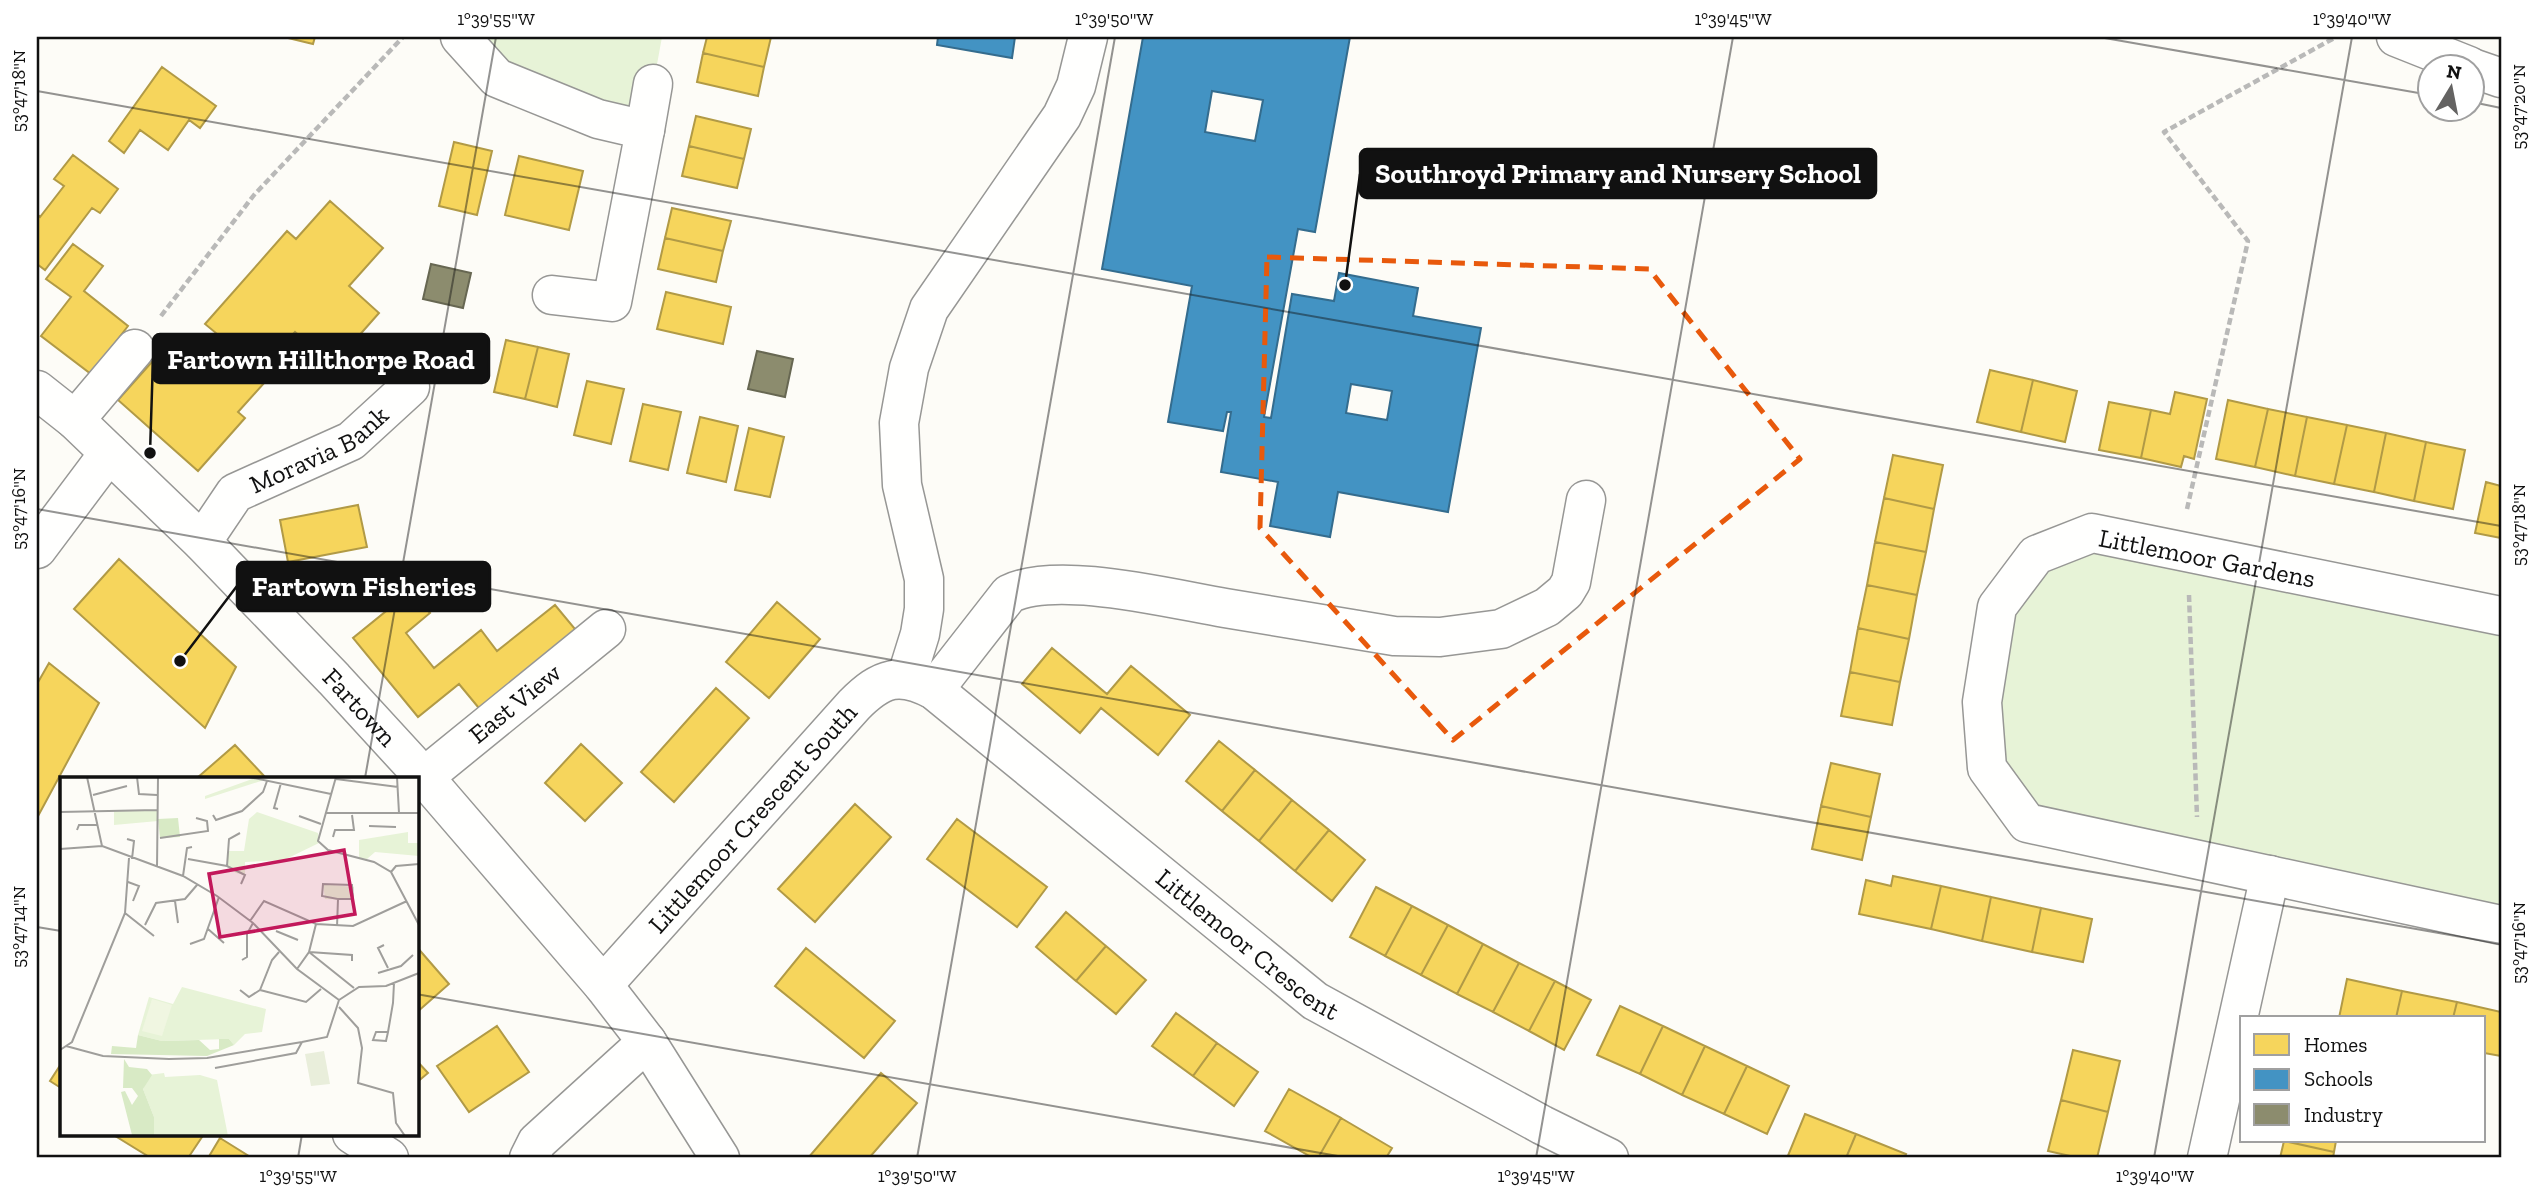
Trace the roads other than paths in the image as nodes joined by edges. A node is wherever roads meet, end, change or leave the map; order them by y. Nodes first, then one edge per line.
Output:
1 (460, 37) edge
2 (1087, 37) edge
3 (2396, 37) edge
4 (2433, 52) edge
5 (653, 84) dead end
6 (645, 130) junction
7 (552, 295) dead end
8 (135, 349) road end
9 (410, 387) dead end
10 (37, 390) edge
11 (75, 420) junction
12 (109, 453) junction
13 (1586, 500) dead end
14 (202, 542) junction
15 (37, 548) edge
16 (2501, 616) edge
17 (606, 629) dead end
18 (920, 684) junction
19 (424, 777) junction
20 (2270, 875) junction
21 (2501, 925) edge
22 (603, 985) junction
23 (647, 1042) junction
24 (355, 1136) edge
25 (389, 1158) edge
26 (529, 1158) edge
27 (720, 1158) edge
28 (1609, 1158) edge
29 (2207, 1158) edge

1 - 6 street
2 - 18 street
3 - 4 street
5 - 6 street
6 - 7 street
8 - 11 street
9 - 14 street, Moravia Bank
10 - 11 street, Fartown
11 - 12 street, Fartown
12 - 14 street, Fartown
12 - 15 street
13 - 18 street
14 - 19 street, Fartown
16 - 20 street, Littlemoor Gardens
17 - 19 street, East View
18 - 22 street, Littlemoor Crescent South
18 - 28 street, Littlemoor Crescent
19 - 22 street, Fartown
20 - 21 street, Littlemoor Gardens
20 - 29 street
22 - 23 street, Fartown
23 - 26 street
23 - 27 street, Fartown
24 - 25 street

